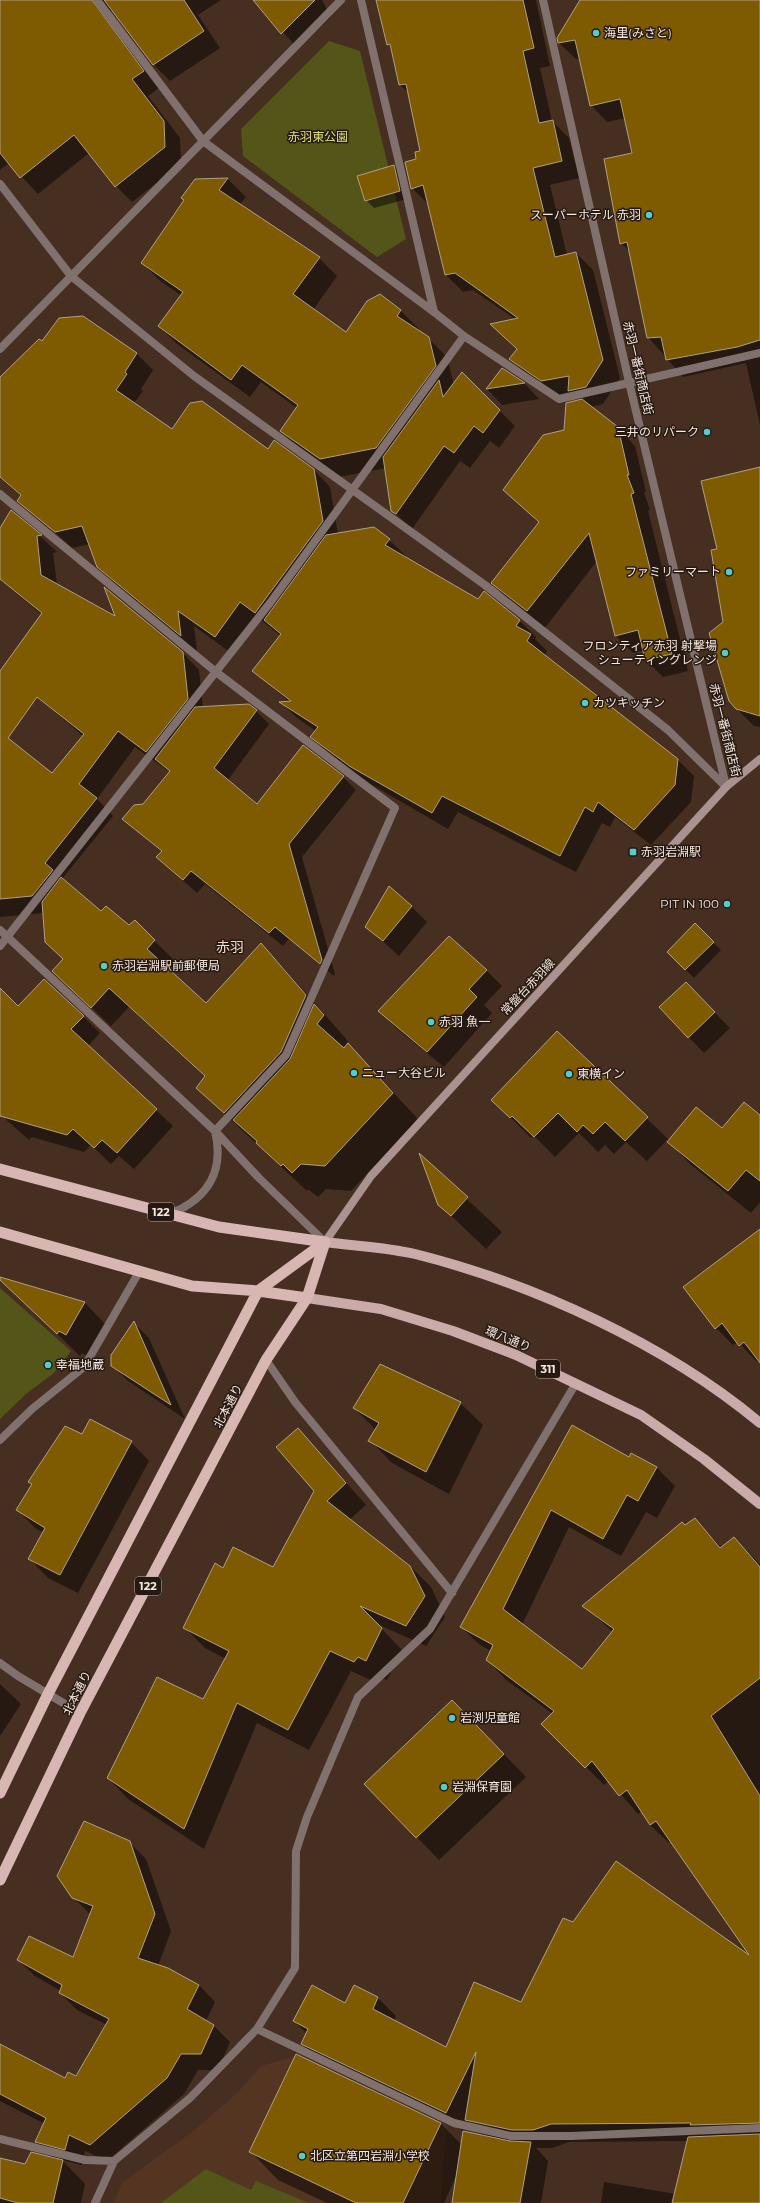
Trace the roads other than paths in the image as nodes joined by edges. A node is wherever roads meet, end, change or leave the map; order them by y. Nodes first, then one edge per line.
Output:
1 (97, 0) edge
2 (341, 0) edge
3 (361, 0) edge
4 (543, 0) edge
5 (202, 141) junction
6 (0, 184) edge
7 (71, 276) junction
8 (434, 312) junction
9 (464, 336) junction
10 (0, 349) edge
11 (760, 353) edge
12 (629, 382) junction
13 (353, 490) junction
14 (0, 494) edge
15 (216, 672) junction
16 (760, 759) edge
17 (726, 787) junction
18 (0, 930) edge
19 (8, 938) junction
20 (0, 946) edge
21 (215, 1131) junction
22 (0, 1169) edge
23 (170, 1214) junction
24 (0, 1232) edge
25 (325, 1242) junction
26 (139, 1272) junction
27 (258, 1291) junction
28 (306, 1298) junction
29 (266, 1360) junction
30 (576, 1383) junction
31 (760, 1423) edge
32 (0, 1440) edge
33 (760, 1504) edge
34 (452, 1593) junction
35 (0, 1663) edge
36 (48, 1694) junction
37 (80, 1713) junction
38 (0, 1793) edge
39 (0, 1880) edge
40 (257, 2029) junction
41 (760, 2128) edge
42 (0, 2139) edge
43 (114, 2161) junction
44 (95, 2203) edge

1 - 5 street
2 - 5 street
3 - 8 street
4 - 12 street, 赤羽一番街商店街
5 - 7 street
5 - 8 street
6 - 7 street
7 - 10 street
7 - 13 street
8 - 9 street
9 - 12 street
9 - 13 street
11 - 12 street
12 - 17 street, 赤羽一番街商店街
13 - 15 street
13 - 17 street
14 - 15 street
15 - 19 street
15 - 21 street
16 - 17 main road, 常盤台赤羽線
17 - 25 main road, 常盤台赤羽線
18 - 19 street
19 - 20 street
19 - 21 street
21 - 23 street
21 - 25 street
22 - 23 highway, 122
23 - 25 highway, 122
24 - 26 highway
25 - 27 highway
25 - 28 highway, 北本通り / 122
25 - 31 main road
26 - 27 highway
26 - 32 street
27 - 28 highway
27 - 36 highway, 北本通り
28 - 29 highway, 北本通り / 122
28 - 30 main road, 環八通り / 311
29 - 34 street
29 - 37 highway, 北本通り / 122
30 - 33 main road, 環八通り / 311
30 - 34 street
34 - 40 street
35 - 36 street
36 - 37 street
36 - 38 highway, 北本通り
37 - 39 highway, 北本通り / 122
40 - 41 street
40 - 43 street
42 - 43 street
43 - 44 street

